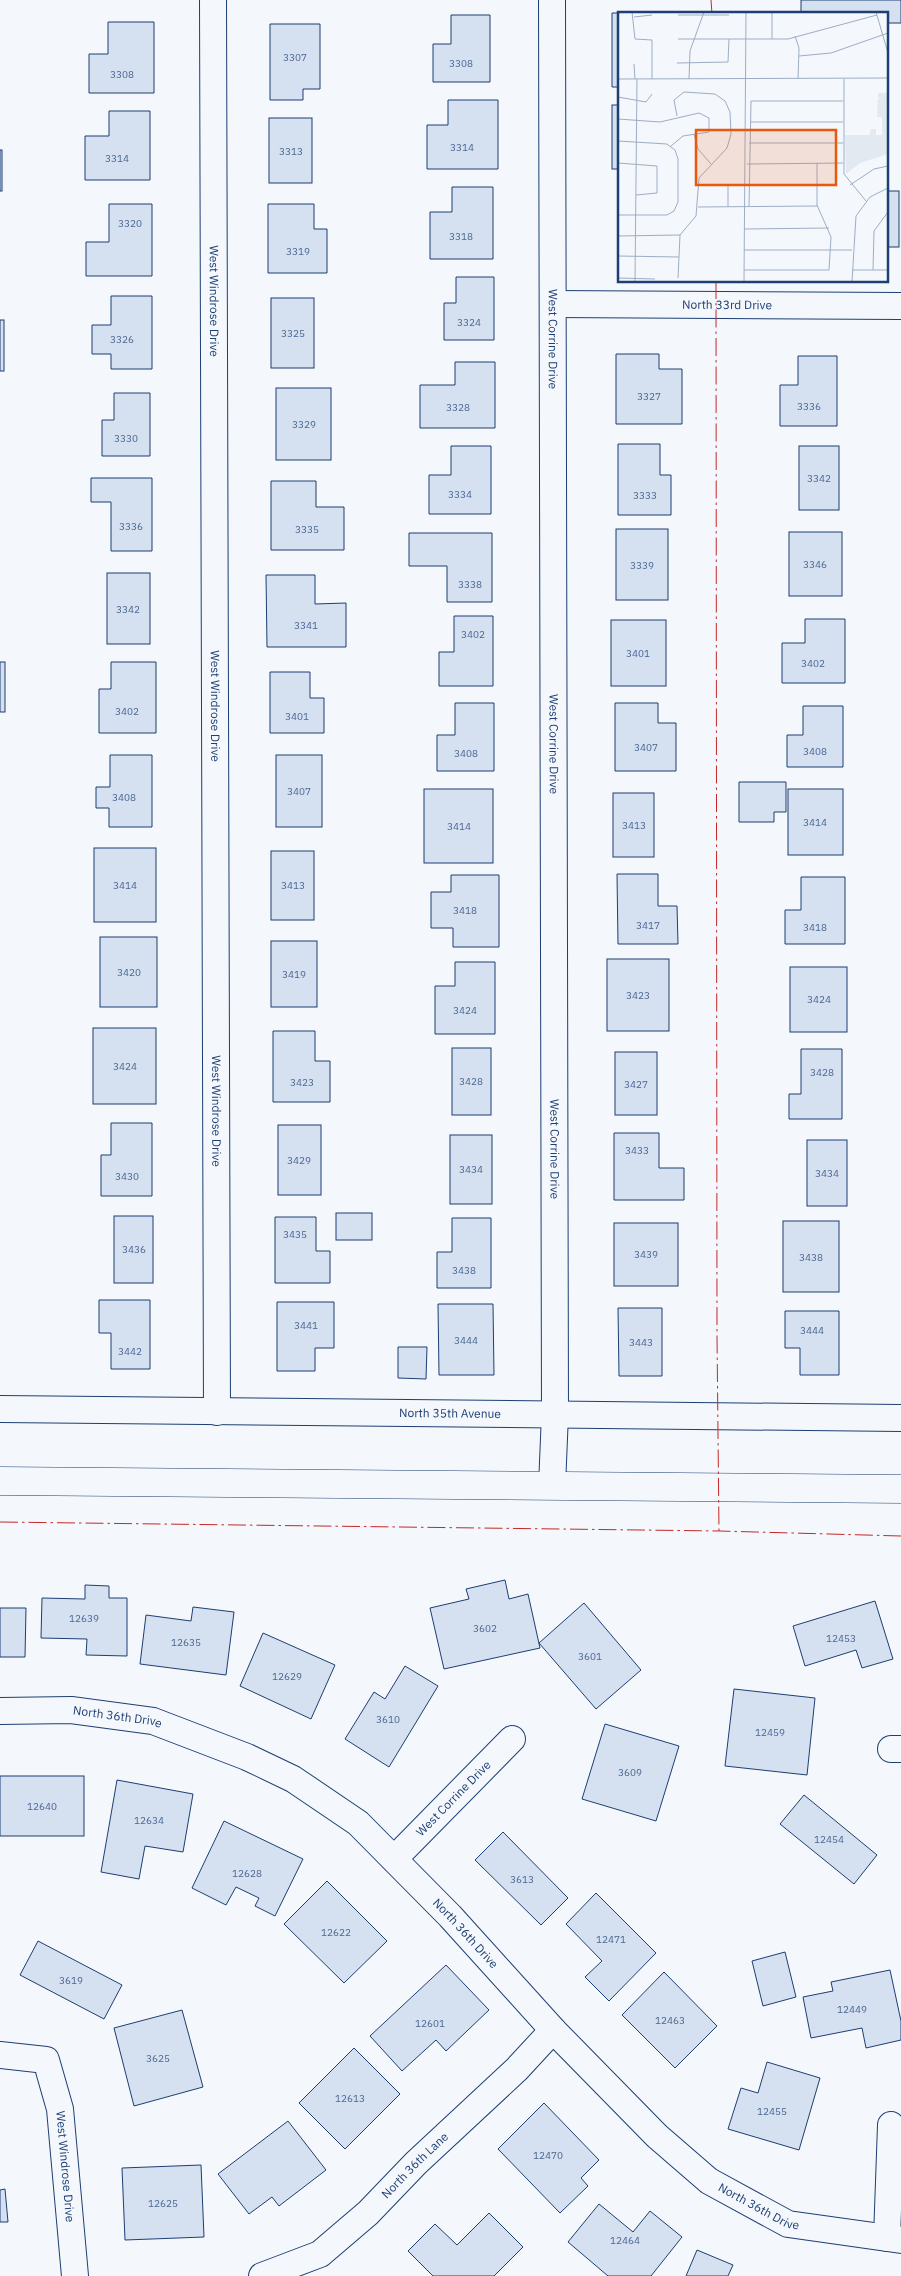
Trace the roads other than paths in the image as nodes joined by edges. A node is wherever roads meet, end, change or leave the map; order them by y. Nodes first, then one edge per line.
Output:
1 (213, 0) edge
2 (552, 0) edge
3 (553, 304) junction
4 (901, 306) edge
5 (0, 1409) edge
6 (216, 1412) junction
7 (555, 1414) junction
8 (901, 1418) edge
9 (0, 1481) edge
10 (552, 1486) junction
11 (901, 1489) edge
12 (0, 1711) edge
13 (512, 1739) dead end
14 (394, 1859) junction
15 (553, 2030) junction
16 (0, 2054) edge
17 (891, 2125) dead end
18 (894, 2239) edge
19 (75, 2276) edge
20 (262, 2276) edge

1 - 6 street, West Windrose Drive
2 - 3 street, West Corrine Drive
3 - 4 street, North 33rd Drive
3 - 7 street, West Corrine Drive
5 - 6 street, North 35th Avenue
6 - 7 street, North 35th Avenue
7 - 8 street, North 35th Avenue
7 - 10 street, West Corrine Drive
9 - 10 main road
10 - 11 main road
12 - 14 street, North 36th Drive
13 - 14 street, West Corrine Drive
14 - 15 street, North 36th Drive
15 - 18 street, North 36th Drive
15 - 20 street, North 36th Lane
16 - 19 street, West Windrose Drive
17 - 18 street, North 36th Drive

